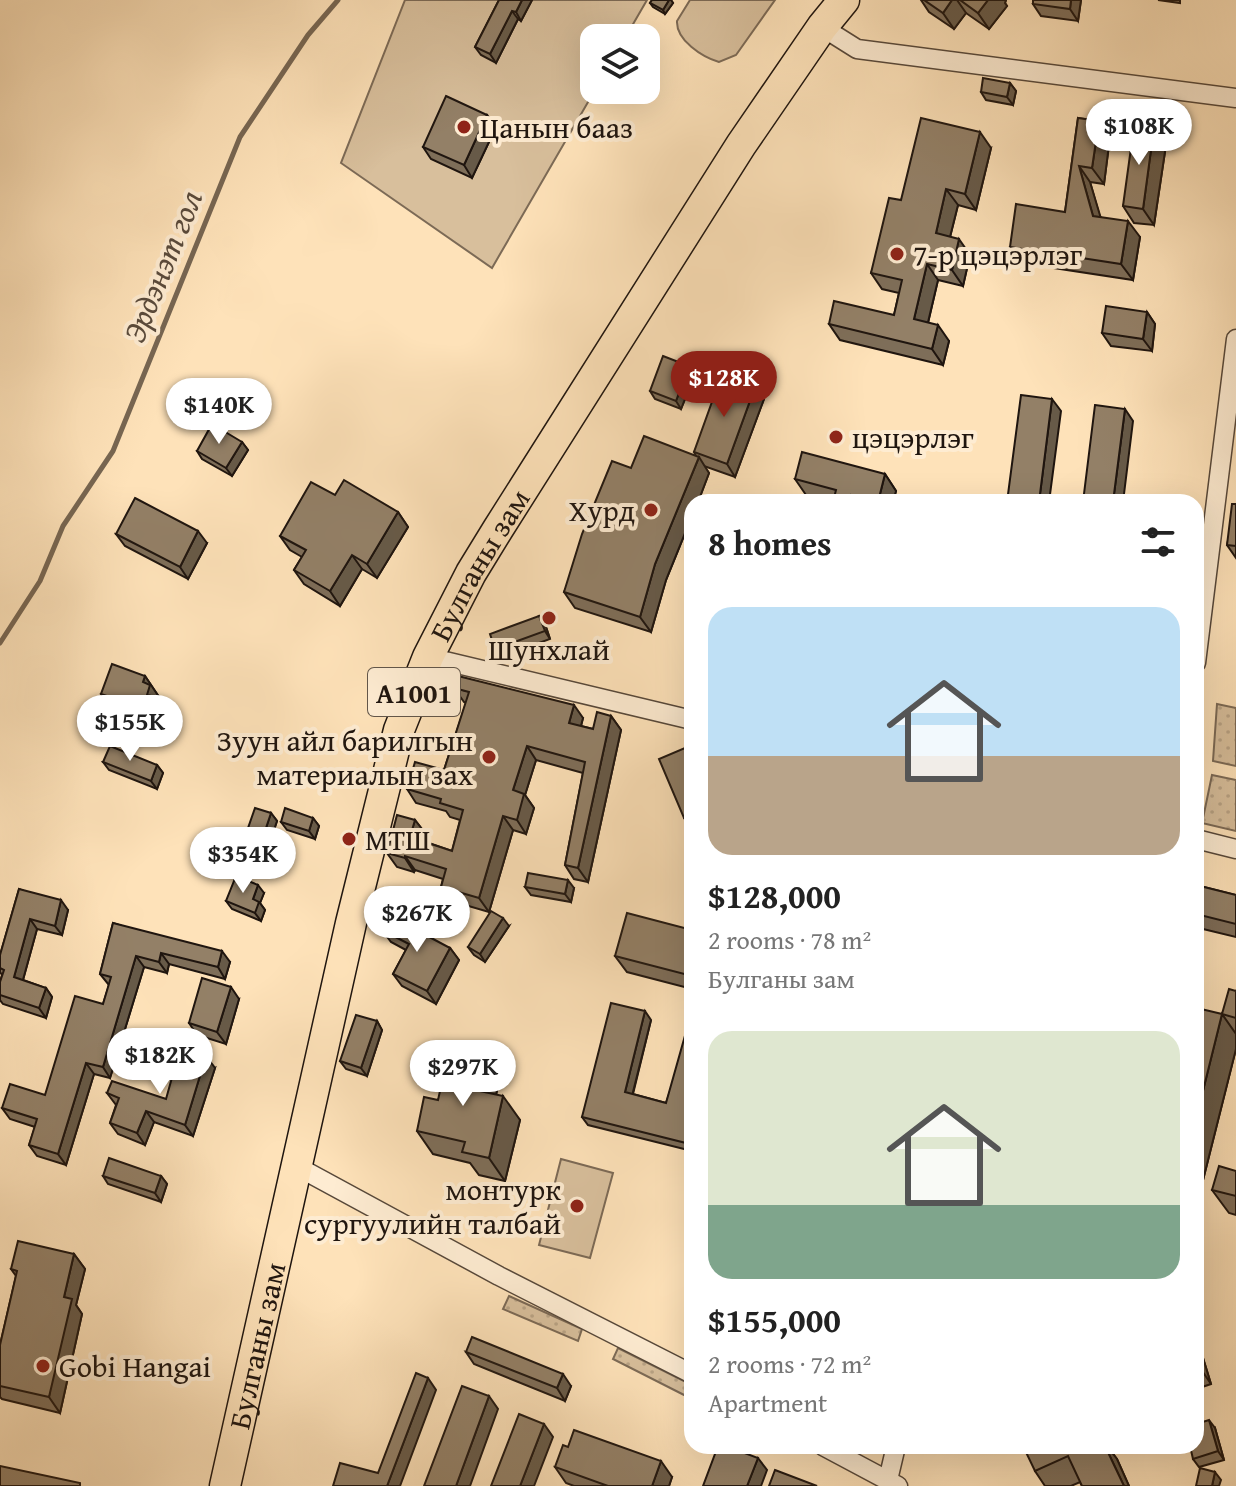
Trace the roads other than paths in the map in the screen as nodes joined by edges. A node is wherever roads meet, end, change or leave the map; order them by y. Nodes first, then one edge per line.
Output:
1 (844, 0) edge
2 (822, 27) junction
3 (1236, 98) edge
4 (1236, 339) edge
5 (1204, 598) edge
6 (428, 657) junction
7 (684, 718) edge
8 (1204, 841) edge
9 (1236, 849) edge
10 (298, 1167) junction
11 (684, 1370) edge
12 (838, 1454) edge
13 (895, 1454) edge
14 (893, 1483) edge
15 (225, 1486) edge

1 - 2 highway, Булганы зам / A1001
2 - 3 street
2 - 6 highway, Булганы зам / A1001
4 - 5 street
6 - 7 street
6 - 10 highway, Булганы зам / A1001
8 - 9 street
10 - 11 street
10 - 15 highway, Булганы зам / A1001
12 - 14 street
13 - 14 street

